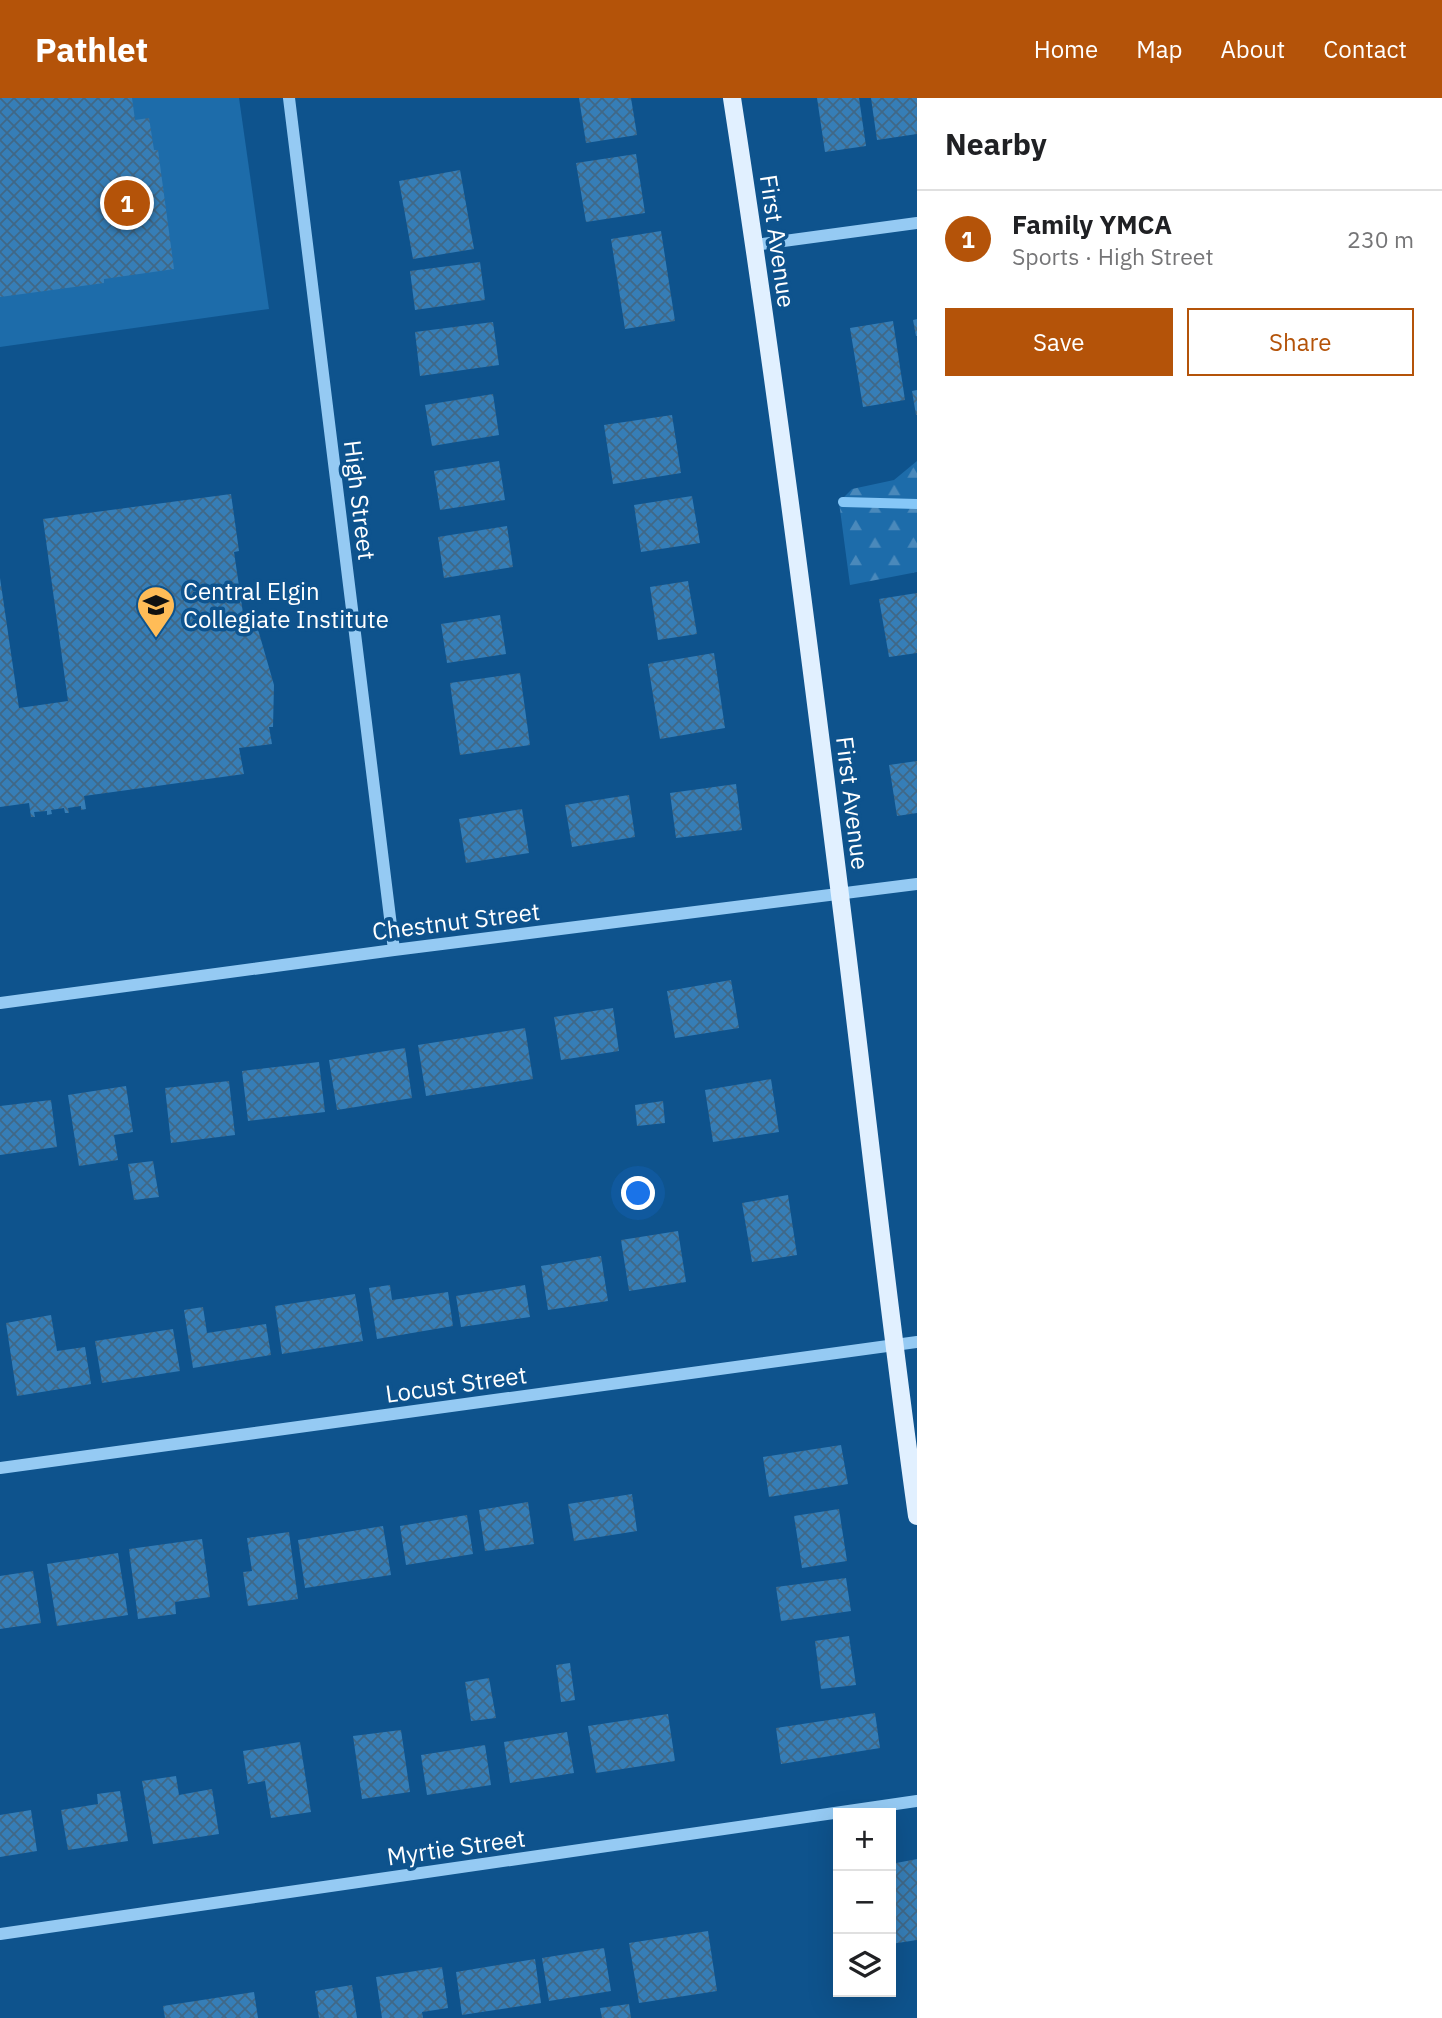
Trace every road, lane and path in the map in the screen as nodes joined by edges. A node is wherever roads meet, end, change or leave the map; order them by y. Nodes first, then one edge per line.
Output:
1 (289, 98) edge
2 (732, 98) edge
3 (917, 223) edge
4 (755, 245) junction
5 (917, 884) edge
6 (840, 894) junction
7 (394, 950) junction
8 (0, 1003) edge
9 (917, 1342) edge
10 (893, 1345) junction
11 (0, 1468) edge
12 (917, 1516) edge
13 (917, 1801) edge
14 (0, 1934) edge

1 - 7 street, High Street
2 - 4 main road, First Avenue
3 - 4 street
4 - 6 main road, First Avenue
5 - 6 street, Chestnut Street
6 - 7 street, Chestnut Street
6 - 10 main road, First Avenue
7 - 8 street, Chestnut Street
9 - 10 street, Locust Street
10 - 11 street, Locust Street
10 - 12 main road, First Avenue
13 - 14 street, Myrtie Street

